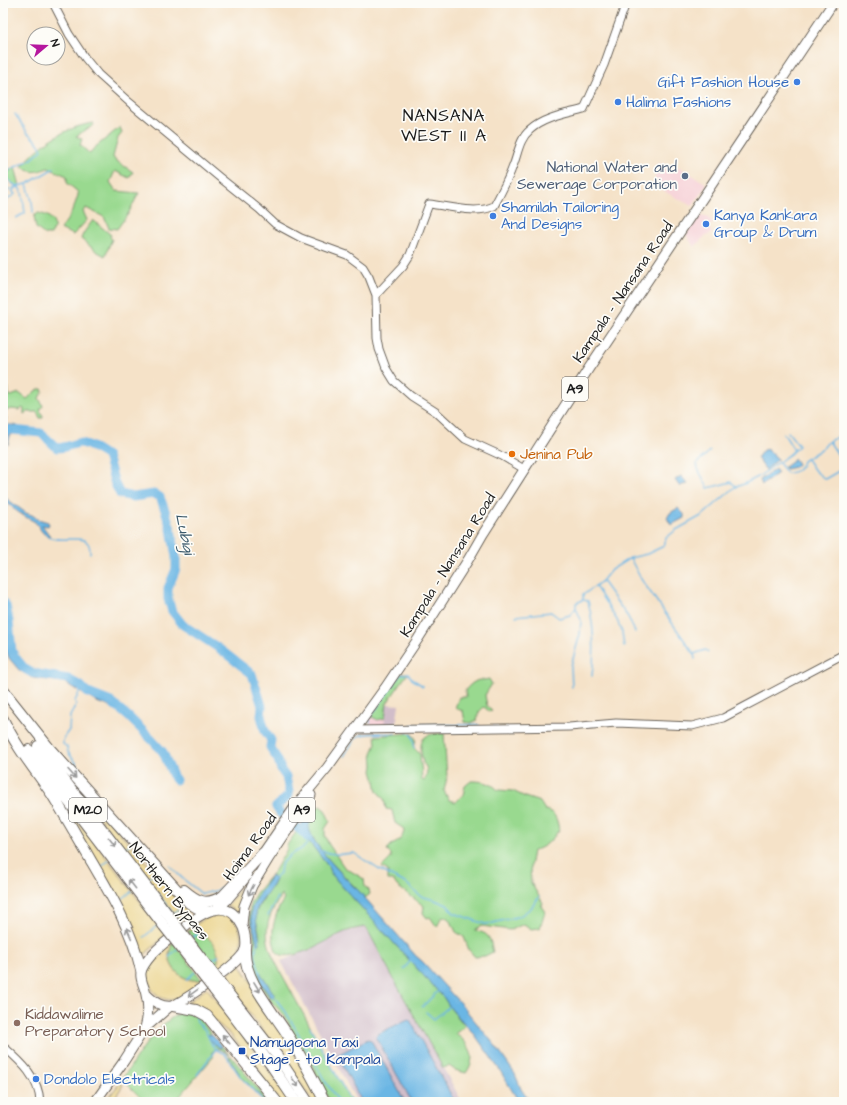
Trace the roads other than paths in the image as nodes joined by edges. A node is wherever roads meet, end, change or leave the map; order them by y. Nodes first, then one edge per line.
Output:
1 (53, 3) edge
2 (626, 3) edge
3 (833, 3) edge
4 (376, 295) junction
5 (524, 469) junction
6 (844, 654) edge
7 (3, 690) edge
8 (3, 700) edge
9 (3, 716) edge
10 (3, 719) edge
11 (355, 730) junction
12 (320, 778) junction
13 (266, 856) junction
14 (158, 868) junction
15 (211, 911) junction
16 (168, 923) junction
17 (242, 925) junction
18 (245, 951) junction
19 (141, 970) junction
20 (218, 987) junction
21 (146, 994) junction
22 (171, 1006) junction
23 (144, 1028) junction
24 (3, 1046) edge
25 (40, 1102) edge
26 (95, 1102) edge
27 (277, 1102) edge
28 (296, 1102) edge
29 (308, 1102) edge
30 (325, 1102) edge

1 - 4 street
2 - 4 street
3 - 5 main road, Kampala - Nansana Road / A9
4 - 5 street
5 - 11 main road, Kampala - Nansana Road / A9
6 - 11 street
7 -> 14 highway
8 -> 16 highway, Northern Bypass / M20
16 -> 9 highway, Northern Bypass / M20
19 -> 10 highway
11 - 12 main road, Kampala - Nansana Road / A9
12 - 13 main road, Hoima Road / A9
12 - 13 main road, Hoima Road / A9
13 - 14 highway
13 - 15 main road, Hoima Road
13 -> 17 main road, A9
14 - 15 highway
15 - 17 main road
15 - 19 main road, Hoima Road
16 - 20 highway, Northern Bypass / M20, bridge
17 - 18 main road
18 -> 22 main road
18 -> 30 highway
19 - 21 main road
20 - 28 highway, Northern Bypass / M20
20 -> 29 highway, Northern Bypass / M20
21 - 22 main road
21 - 23 main road
22 - 23 main road
27 -> 22 highway
23 - 26 main road
24 - 25 street

